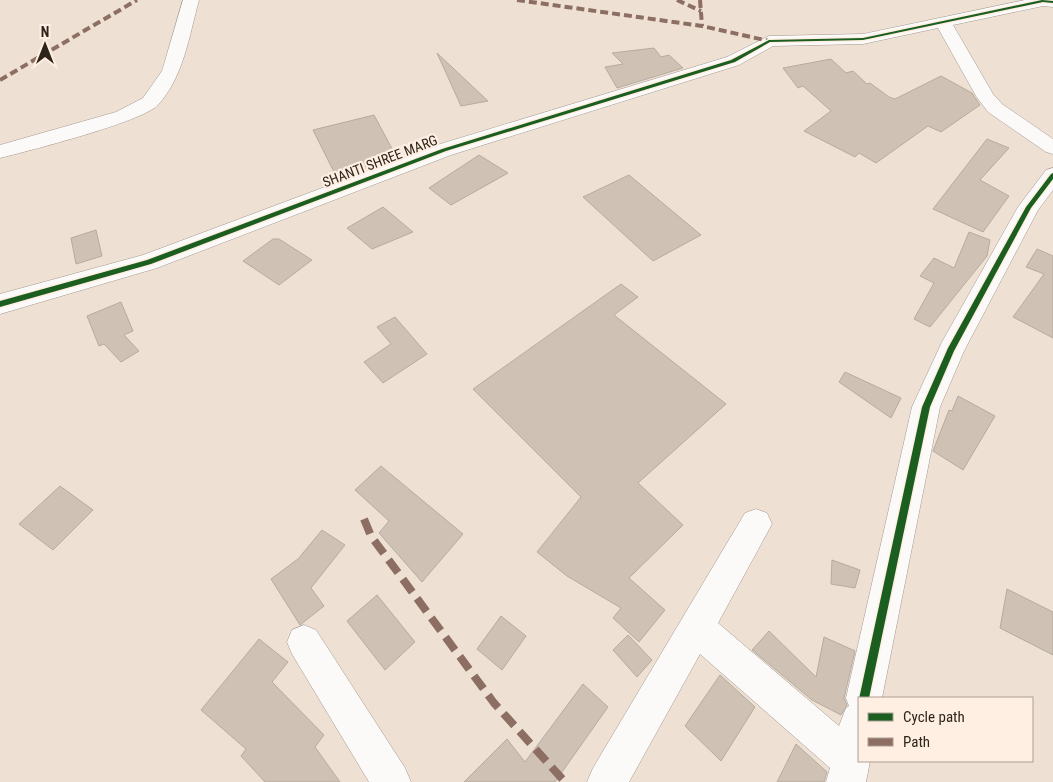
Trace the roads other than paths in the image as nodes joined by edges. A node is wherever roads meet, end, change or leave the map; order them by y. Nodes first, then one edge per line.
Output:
1 (191, 0) edge
2 (1046, 1) edge
3 (942, 21) junction
4 (1053, 148) edge
5 (0, 152) edge
6 (1053, 175) edge
7 (0, 304) edge
8 (756, 524) dead end
9 (697, 628) junction
10 (304, 642) dead end
11 (864, 697) edge
12 (858, 726) edge
13 (848, 771) edge
14 (391, 782) edge
15 (607, 782) edge

1 - 5 street
2 - 3 street
3 - 4 street
3 - 7 street, SHANTI SHREE MARG
6 - 11 street
8 - 9 street
9 - 13 street
9 - 15 street
10 - 14 street
12 - 13 street

